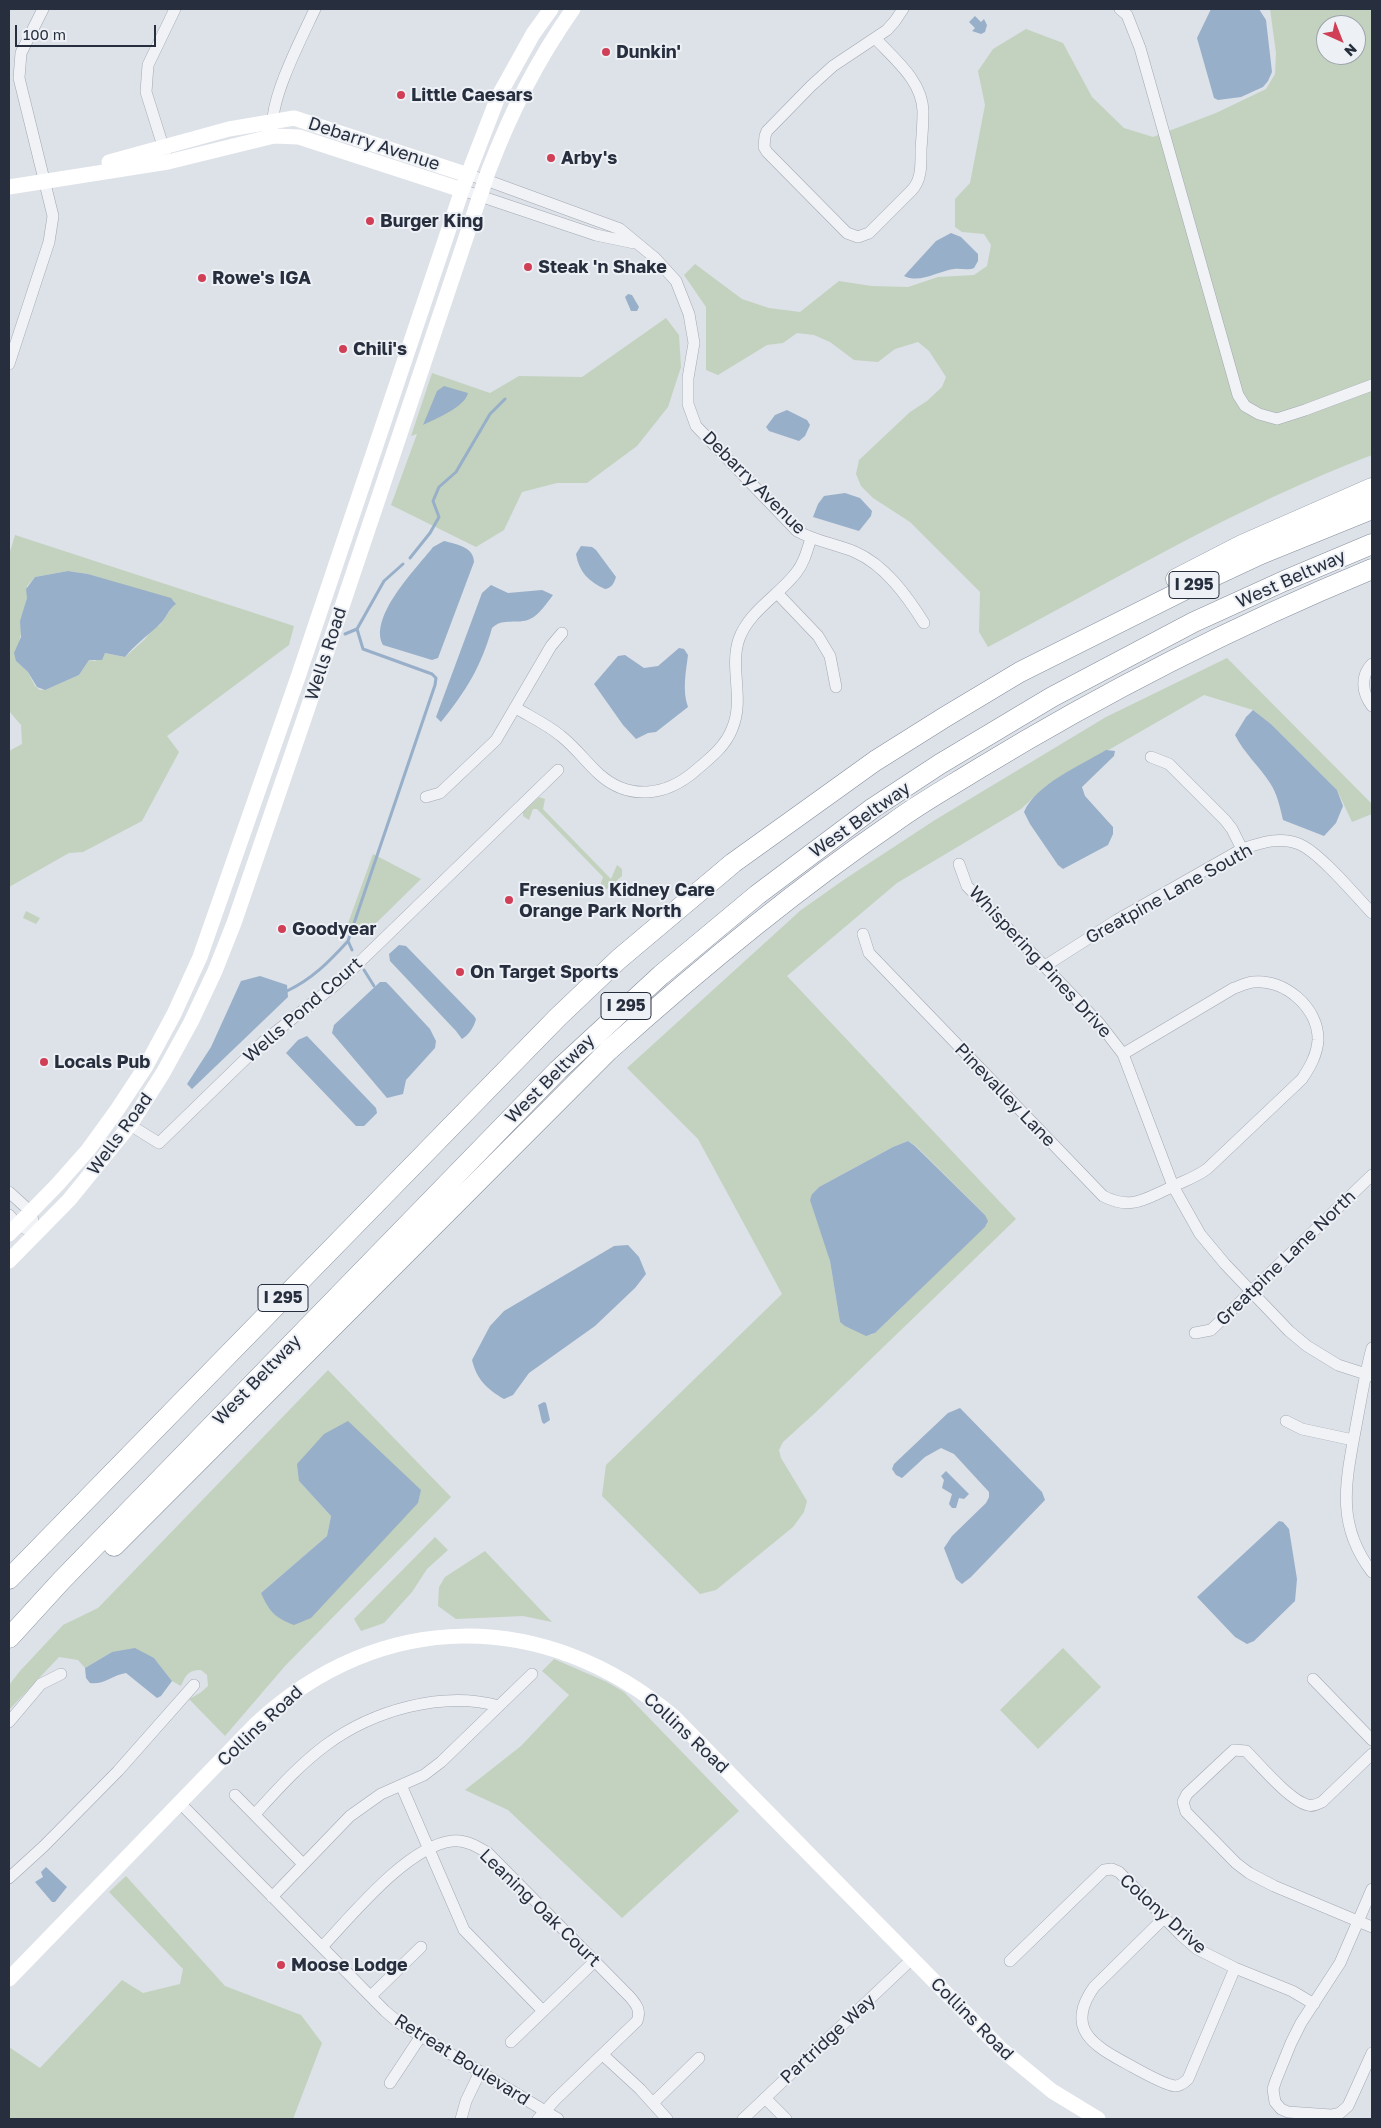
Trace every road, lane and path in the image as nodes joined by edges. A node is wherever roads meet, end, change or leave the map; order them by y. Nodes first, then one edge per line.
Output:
1 (43, 9) edge
2 (175, 9) edge
3 (314, 9) edge
4 (551, 9) edge
5 (573, 9) edge
6 (902, 9) edge
7 (1127, 11) edge
8 (875, 38) junction
9 (273, 129) junction
10 (165, 154) junction
11 (468, 175) junction
12 (44, 180) junction
13 (486, 180) junction
14 (9, 187) edge
15 (462, 190) junction
16 (480, 196) junction
17 (636, 243) junction
18 (9, 364) edge
19 (1372, 385) edge
20 (1372, 488) edge
21 (1372, 509) edge
22 (811, 538) junction
23 (1372, 544) edge
24 (1372, 569) edge
25 (777, 593) junction
26 (924, 623) dead end
27 (562, 633) dead end
28 (1369, 668) edge
29 (1020, 672) junction
30 (836, 687) dead end
31 (1372, 706) edge
32 (516, 708) junction
33 (1151, 757) dead end
34 (267, 764) junction
35 (558, 770) dead end
36 (426, 797) dead end
37 (261, 844) junction
38 (1242, 849) junction
39 (959, 864) dead end
40 (1372, 913) edge
41 (863, 934) dead end
42 (1045, 966) junction
43 (1123, 1054) junction
44 (130, 1125) junction
45 (1372, 1176) edge
46 (1173, 1186) junction
47 (9, 1192) edge
48 (31, 1212) junction
49 (12, 1225) edge
50 (36, 1234) junction
51 (9, 1261) edge
52 (1251, 1291) junction
53 (1195, 1333) dead end
54 (1372, 1348) edge
55 (1369, 1376) edge
56 (1286, 1422) dead end
57 (1354, 1440) junction
58 (1372, 1572) edge
59 (9, 1579) edge
60 (9, 1640) edge
61 (61, 1674) dead end
62 (532, 1674) dead end
63 (1313, 1679) dead end
64 (194, 1685) dead end
65 (499, 1706) junction
66 (9, 1722) edge
67 (1372, 1740) edge
68 (1372, 1754) edge
69 (401, 1785) junction
70 (236, 1795) dead end
71 (180, 1803) junction
72 (255, 1814) junction
73 (429, 1849) junction
74 (303, 1864) junction
75 (9, 1878) edge
76 (1372, 1889) edge
77 (272, 1897) junction
78 (1164, 1918) junction
79 (1359, 1921) junction
80 (1372, 1927) edge
81 (322, 1947) junction
82 (421, 1947) dead end
83 (912, 1959) junction
84 (595, 1961) junction
85 (1010, 1962) dead end
86 (1235, 1968) junction
87 (11, 1973) edge
88 (372, 1996) junction
89 (1314, 2004) junction
90 (543, 2011) junction
91 (421, 2036) junction
92 (511, 2042) dead end
93 (1372, 2053) edge
94 (603, 2055) junction
95 (699, 2058) dead end
96 (480, 2072) junction
97 (390, 2083) dead end
98 (765, 2098) junction
99 (654, 2102) junction
100 (541, 2115) edge
101 (1308, 2117) edge
102 (461, 2119) edge
103 (558, 2119) edge
104 (667, 2119) edge
105 (743, 2119) edge
106 (786, 2119) edge
107 (1098, 2119) edge

1 - 12 street
2 - 10 street
3 - 9 street
4 - 11 main road, Wells Road
5 - 13 main road, Wells Road
6 - 8 street
7 - 19 street
8 - 8 street
9 - 10 main road, Debarry Avenue
9 - 11 main road, Debarry Avenue
9 - 15 main road, Debarry Avenue
10 - 12 main road, Debarry Avenue
11 - 13 street, Debarry Avenue
11 - 15 main road, Wells Road
12 - 14 main road, Debarry Avenue
12 - 18 street
13 - 16 main road, Wells Road
13 - 17 street, Debarry Avenue
15 - 16 street, Debarry Avenue
15 - 34 main road, Wells Road
16 - 17 street, Debarry Avenue
16 - 37 main road, Wells Road
17 - 22 street, Debarry Avenue
20 - 29 highway
21 - 29 highway, West Beltway / I 295
22 - 25 street
22 - 26 street, Debarry Avenue
23 - 60 highway, West Beltway / I 295
24 - 60 highway
25 - 30 street
25 - 32 street
27 - 32 street
28 - 31 street
29 - 59 highway, West Beltway / I 295
32 - 36 street
33 - 38 street
34 - 37 main road
34 - 48 main road, Wells Road
35 - 44 street, Wells Pond Court
37 - 44 main road, Wells Road
38 - 40 street, Greatpine Lane South
38 - 42 street, Greatpine Lane South
39 - 42 street, Whispering Pines Drive
41 - 46 street, Pinevalley Lane
42 - 43 street, Whispering Pines Drive
43 - 46 street, Whispering Pines Drive
43 - 46 street, Pinevalley Lane
44 - 50 main road, Wells Road
45 - 52 street, Greatpine Lane North
46 - 52 street, Whispering Pines Drive
47 - 48 street
48 - 49 main road, Wells Road
48 - 50 street
49 - 50 street
50 - 51 main road, Wells Road
52 - 53 street, Greatpine Lane North
52 - 55 street, Whispering Pines Drive
54 - 55 street
55 - 57 street
56 - 57 street
57 - 58 street
61 - 66 street
62 - 65 street
63 - 67 street
64 - 75 street
65 - 69 street
65 - 72 street
68 - 79 street
69 - 73 street
69 - 74 street
70 - 72 street
71 - 77 street, Retreat Boulevard
71 - 83 main road, Collins Road
71 - 87 main road, Collins Road
72 - 74 street
73 - 81 street, Leaning Oak Court
73 - 84 street, Leaning Oak Court
73 - 90 street
74 - 77 street
76 - 79 street
77 - 81 street, Retreat Boulevard
78 - 85 street, Colony Drive
78 - 86 street, Colony Drive
78 - 86 street
79 - 80 street
79 - 89 street
81 - 88 street, Retreat Boulevard
82 - 88 street
83 - 98 street, Partridge Way
83 - 107 main road, Collins Road
84 - 90 street
84 - 94 street, Leaning Oak Court
86 - 89 street, Colony Drive
88 - 91 street, Retreat Boulevard
89 - 101 street
90 - 92 street
91 - 96 street, Retreat Boulevard
91 - 97 street
93 - 101 street
94 - 99 street
94 - 100 street, Leaning Oak Court
95 - 99 street
96 - 100 street, Retreat Boulevard
96 - 102 street
98 - 105 street, Partridge Way
98 - 106 street
99 - 104 street
100 - 103 street, Retreat Boulevard

